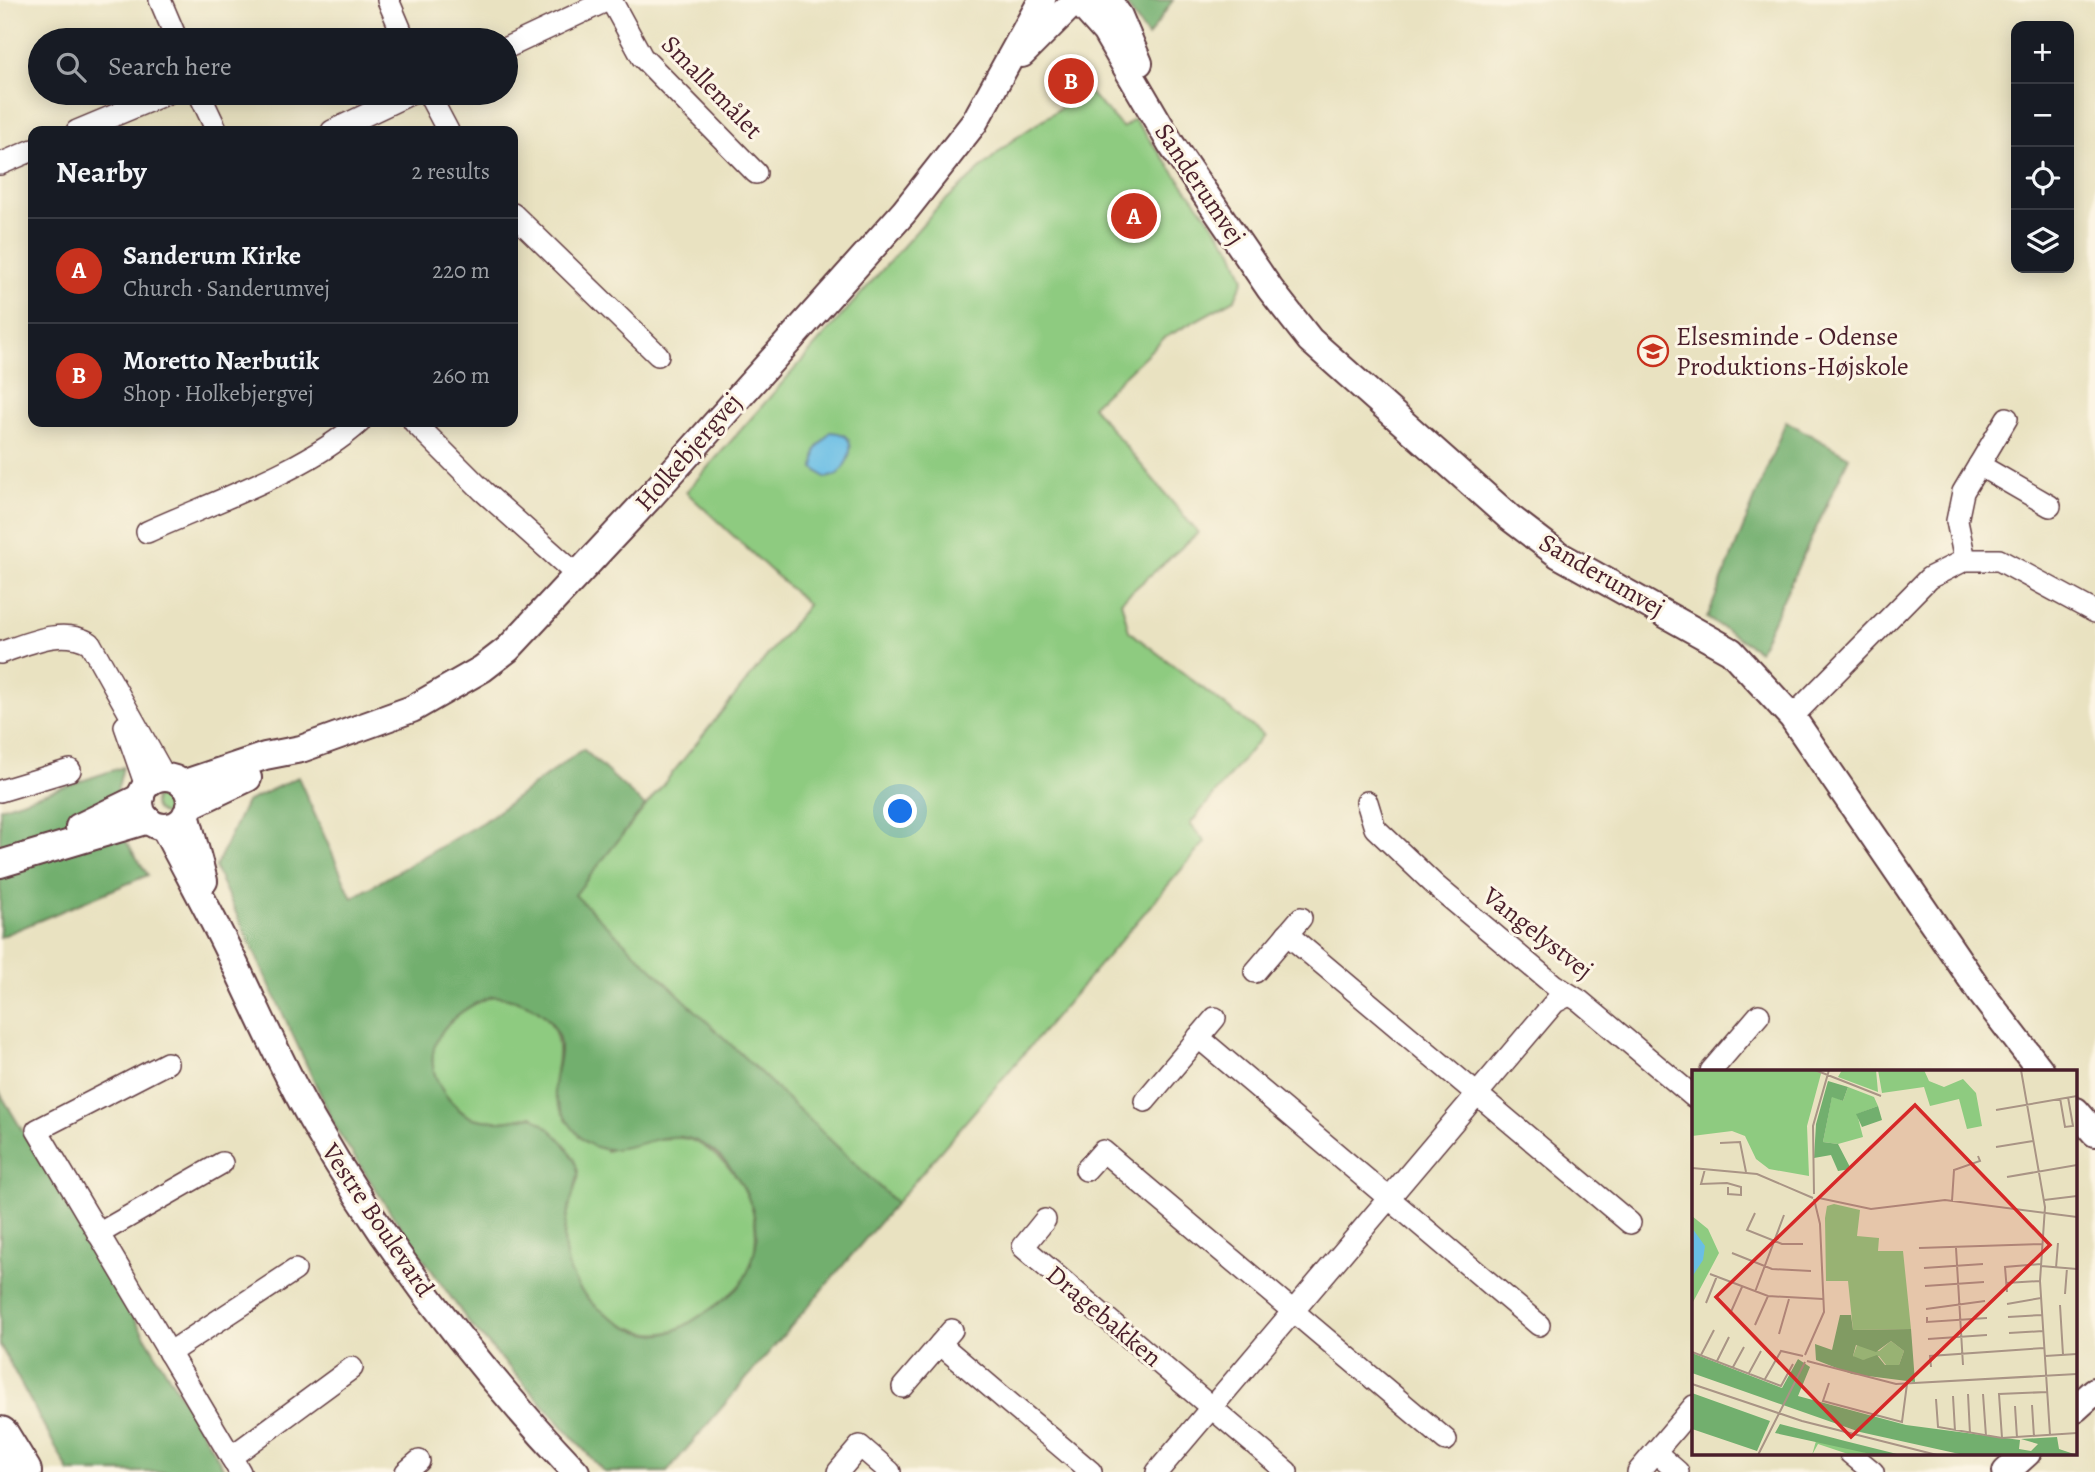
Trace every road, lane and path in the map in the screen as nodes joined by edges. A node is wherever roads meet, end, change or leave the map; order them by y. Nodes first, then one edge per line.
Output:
1 (160, 0) edge
2 (388, 0) edge
3 (610, 0) edge
4 (1042, 0) edge
5 (1108, 0) edge
6 (1076, 1) edge
7 (172, 28) edge
8 (400, 28) edge
9 (518, 42) edge
10 (1006, 69) junction
11 (1140, 95) junction
12 (139, 105) edge
13 (205, 105) edge
14 (387, 105) edge
15 (434, 105) edge
16 (89, 126) edge
17 (215, 126) edge
18 (343, 126) edge
19 (445, 126) edge
20 (28, 152) edge
21 (0, 163) edge
22 (756, 173) dead end
23 (518, 219) edge
24 (658, 355) dead end
25 (2007, 418) dead end
26 (354, 427) edge
27 (419, 427) edge
28 (1979, 465) junction
29 (2050, 506) dead end
30 (147, 532) dead end
31 (1965, 560) junction
32 (577, 575) junction
33 (2095, 612) edge
34 (0, 653) edge
35 (1792, 717) junction
36 (70, 770) dead end
37 (0, 791) edge
38 (165, 801) junction
39 (1367, 802) dead end
40 (10, 860) edge
41 (1255, 972) dead end
42 (1569, 995) junction
43 (1759, 1015) dead end
44 (1215, 1018) dead end
45 (1198, 1038) junction
46 (167, 1063) dead end
47 (1712, 1070) edge
48 (2040, 1070) edge
49 (1692, 1093) edge
50 (1477, 1094) junction
51 (1145, 1101) dead end
52 (2078, 1113) edge
53 (2095, 1133) edge
54 (222, 1163) dead end
55 (1086, 1170) dead end
56 (1388, 1199) junction
57 (1045, 1220) dead end
58 (1630, 1223) dead end
59 (98, 1234) junction
60 (295, 1270) dead end
61 (1293, 1311) junction
62 (1539, 1325) dead end
63 (169, 1353) junction
64 (352, 1367) dead end
65 (904, 1387) dead end
66 (2095, 1391) edge
67 (2078, 1406) edge
68 (1212, 1408) junction
69 (1692, 1408) edge
70 (0, 1436) edge
71 (1446, 1440) dead end
72 (1655, 1452) junction
73 (1851, 1454) edge
74 (2026, 1454) edge
75 (236, 1464) edge
76 (22, 1472) edge
77 (576, 1472) edge
78 (838, 1472) edge
79 (890, 1472) edge
80 (1091, 1472) edge
81 (1157, 1472) edge
82 (1287, 1472) edge
83 (1638, 1472) edge
84 (1678, 1472) edge
85 (1873, 1472) edge
86 (2006, 1472) edge

1 - 7 street
2 - 8 street
3 - 9 street, Smallemålet
3 - 22 street, Smallemålet
4 - 10 street, Holkebjergvej
5 - 11 street, Sanderumvej
6 - 10 street, Holkebjergvej
6 - 11 street, Sanderumvej
10 - 32 street, Holkebjergvej
11 - 35 street, Sanderumvej
12 - 16 street
13 - 17 street
14 - 18 street
15 - 19 street
20 - 21 street
23 - 24 street
25 - 28 street
26 - 30 street
27 - 32 street
28 - 29 street
28 - 31 street
31 - 33 street
31 - 35 street
32 - 38 street, Holkebjergvej
34 - 38 street
35 - 48 street, Sanderumvej
36 - 37 street
38 - 40 street, Holkebjergvej
38 - 77 street, Vestre Boulevard
39 - 42 street, Vangelystvej
41 - 50 street
42 - 49 street, Vangelystvej
42 - 50 street
43 - 47 street
44 - 45 street
45 - 51 street
45 - 56 street
46 - 59 street
50 - 56 street
50 - 58 street
52 - 53 street
54 - 59 street
55 - 61 street
56 - 61 street
56 - 62 street
57 - 68 street, Dragebakken
59 - 63 street
60 - 63 street
61 - 68 street
61 - 71 street
63 - 75 street
64 - 75 street
65 - 80 street
66 - 67 street
68 - 81 street
68 - 82 street, Dragebakken
69 - 72 street
70 - 76 highway
72 - 83 street
72 - 84 street
73 - 85 street
74 - 86 street
78 - 79 street

